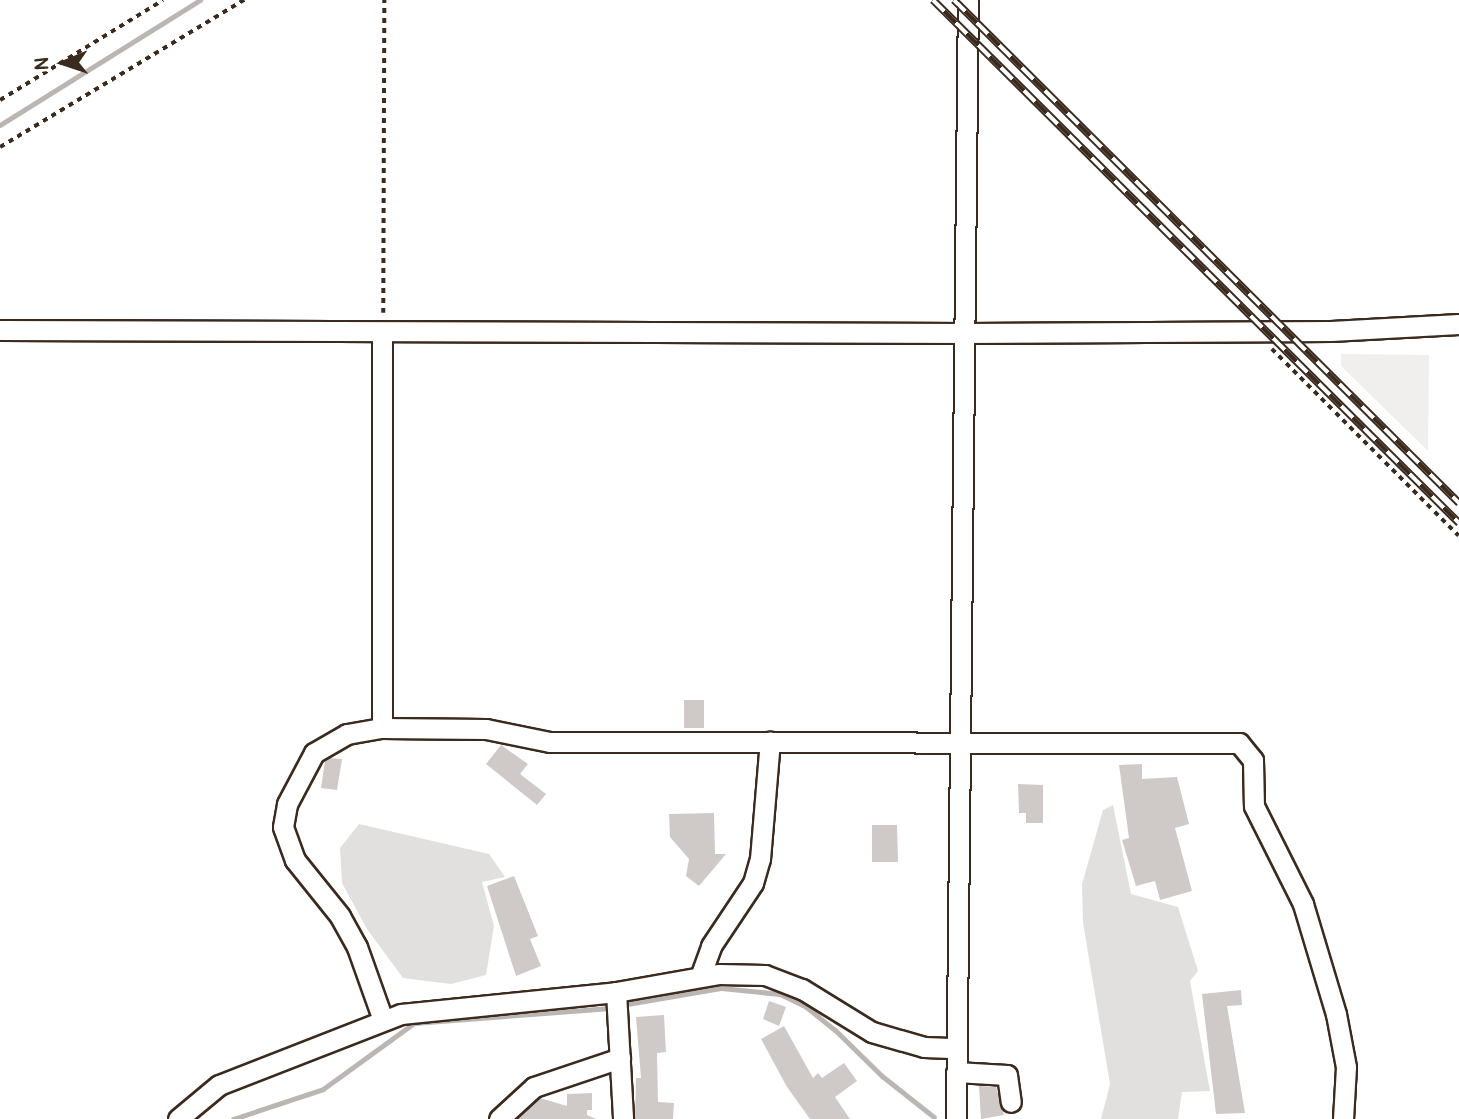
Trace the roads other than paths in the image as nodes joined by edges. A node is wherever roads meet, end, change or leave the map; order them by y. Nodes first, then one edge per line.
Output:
1 (968, 0) edge
2 (1459, 324) edge
3 (0, 330) edge
4 (382, 332) junction
5 (967, 334) junction
6 (382, 728) junction
7 (770, 741) junction
8 (961, 743) junction
9 (700, 977) junction
10 (616, 992) junction
11 (383, 1020) junction
12 (957, 1048) junction
13 (620, 1058) junction
14 (957, 1072) junction
15 (1012, 1102) dead end
16 (178, 1119) edge
17 (499, 1119) edge
18 (623, 1119) edge
19 (956, 1119) edge
20 (1343, 1119) edge

1 - 5 street
2 - 5 street
3 - 4 street
4 - 5 street
4 - 6 street
5 - 8 street
6 - 7 street
6 - 11 street
7 - 8 street
7 - 9 street
8 - 12 street
8 - 20 street
9 - 10 street
9 - 12 street
10 - 11 street
10 - 13 street
11 - 16 street
12 - 14 street
13 - 17 street
13 - 18 street
14 - 15 street
14 - 19 street

